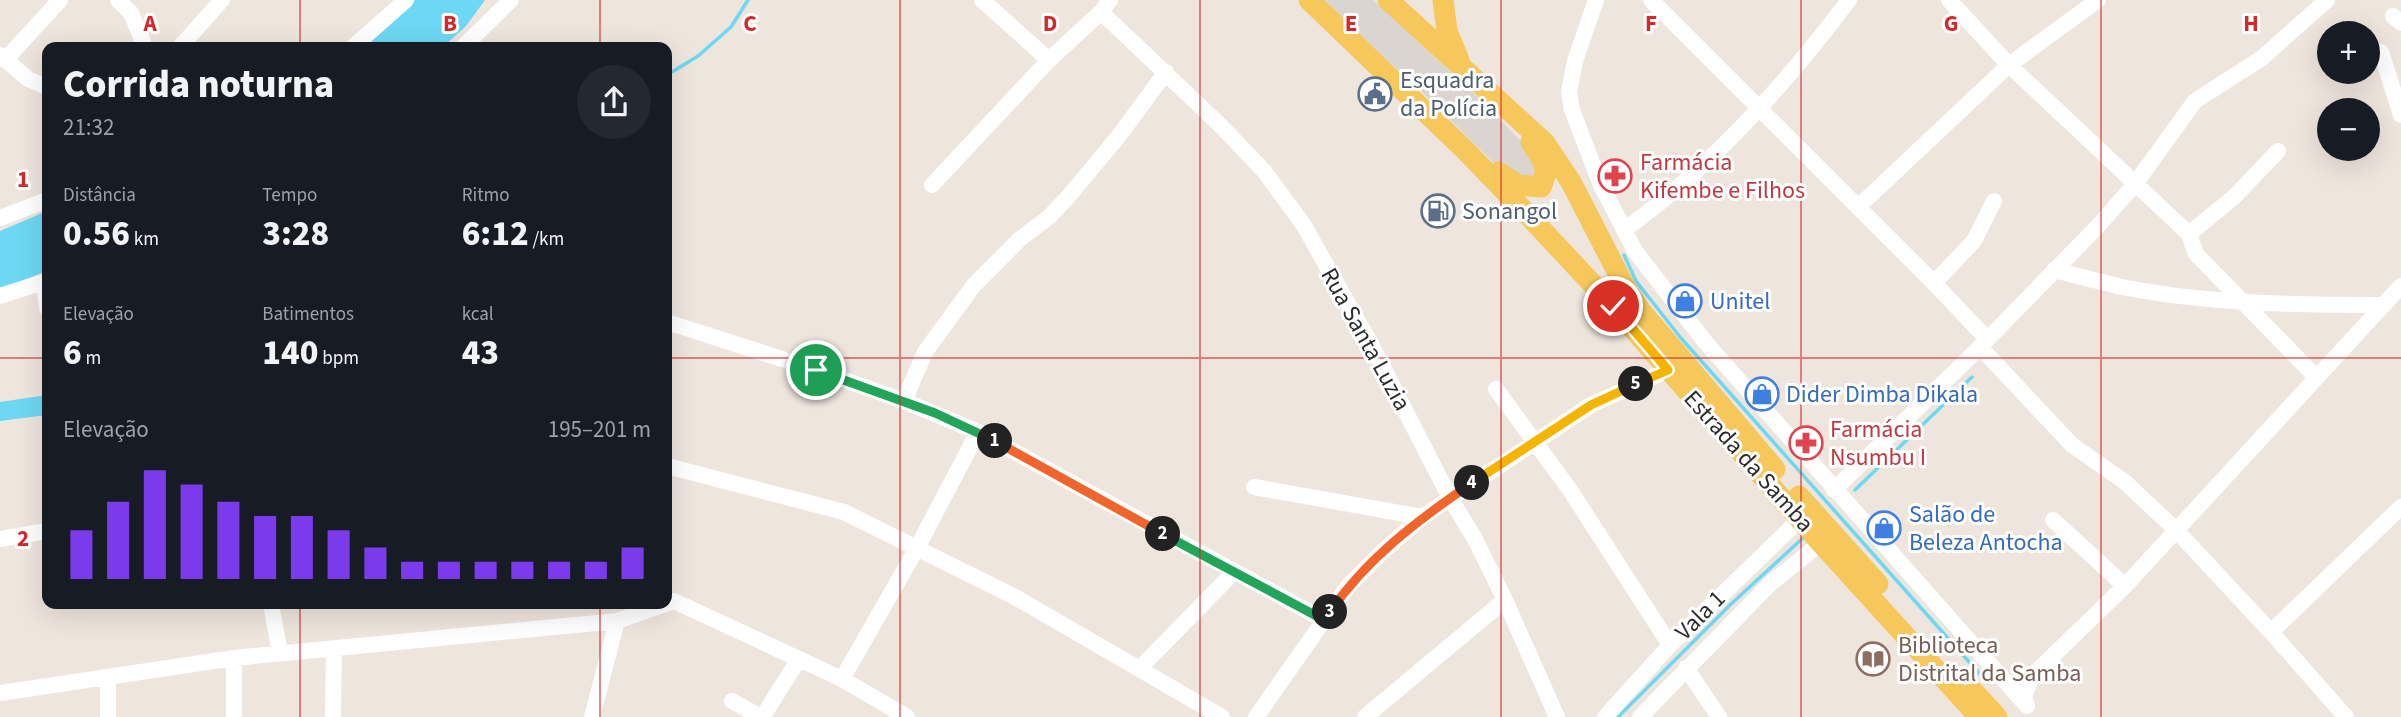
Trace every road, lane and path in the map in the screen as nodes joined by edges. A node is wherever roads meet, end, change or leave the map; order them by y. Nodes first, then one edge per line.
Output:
1 (60, 0) edge
2 (118, 0) edge
3 (222, 0) edge
4 (406, 0) edge
5 (511, 0) edge
6 (982, 0) edge
7 (1309, 0) edge
8 (1388, 0) edge
9 (1443, 0) edge
10 (1596, 0) edge
11 (1651, 0) edge
12 (1849, 0) edge
13 (1950, 0) edge
14 (2098, 0) edge
15 (2327, 0) edge
16 (1106, 6) edge
17 (143, 42) edge
18 (188, 42) edge
19 (359, 42) edge
20 (468, 42) edge
21 (2381, 52) dead end
22 (3, 58) edge
23 (1049, 60) junction
24 (2009, 65) junction
25 (1463, 68) junction
26 (1166, 72) junction
27 (42, 85) edge
28 (1507, 106) junction
29 (1759, 107) junction
30 (2401, 115) edge
31 (1464, 149) junction
32 (2278, 151) dead end
33 (2135, 184) junction
34 (932, 185) dead end
35 (1994, 201) dead end
36 (42, 202) edge
37 (1858, 207) junction
38 (0, 218) edge
39 (1624, 230) junction
40 (2189, 234) junction
41 (2054, 270) junction
42 (42, 282) edge
43 (1934, 283) junction
44 (0, 296) edge
45 (2394, 298) edge
46 (2240, 300) junction
47 (672, 324) edge
48 (1984, 343) junction
49 (1668, 370) junction
50 (2316, 377) junction
51 (1496, 390) dead end
52 (904, 401) junction
53 (978, 432) junction
54 (1534, 441) junction
55 (672, 467) edge
56 (1254, 486) dead end
57 (1835, 490) junction
58 (1450, 498) junction
59 (2401, 507) edge
60 (1422, 517) junction
61 (1800, 519) junction
62 (2053, 520) dead end
63 (2176, 530) junction
64 (42, 532) edge
65 (0, 539) edge
66 (1821, 543) junction
67 (918, 548) junction
68 (1234, 572) junction
69 (2125, 586) junction
70 (672, 599) edge
71 (1505, 600) junction
72 (272, 609) edge
73 (645, 609) edge
74 (1324, 620) junction
75 (617, 621) junction
76 (2272, 632) junction
77 (1670, 645) junction
78 (334, 649) junction
79 (280, 653) junction
80 (234, 657) junction
81 (799, 659) junction
82 (1140, 668) junction
83 (1686, 668) junction
84 (1997, 672) junction
85 (2033, 676) junction
86 (108, 677) junction
87 (842, 679) junction
88 (0, 693) edge
89 (732, 701) dead end
90 (896, 714) edge
91 (108, 717) edge
92 (234, 717) edge
93 (333, 717) edge
94 (592, 717) edge
95 (1222, 717) edge
96 (1256, 717) edge
97 (1365, 717) edge
98 (1557, 717) edge
99 (1605, 717) edge
100 (1640, 717) edge
101 (1719, 717) edge
102 (1979, 717) edge
103 (1997, 717) edge
104 (2346, 717) edge

1 - 22 street
2 - 17 street
3 - 18 street
4 - 19 street
5 - 20 street
6 - 23 street
7 - 31 main road, Estrada da Samba
8 - 25 main road, Estrada da Samba
9 - 25 main road
10 - 39 street, Estrada da Samba
11 - 29 street
12 - 29 street
13 - 24 street
14 - 24 street
15 - 33 street
16 - 23 street
16 - 26 street, Rua Santa Luzia
21 - 30 street
22 - 27 street
23 - 34 street
24 - 33 street
24 - 37 street
25 - 28 main road, Estrada da Samba
26 - 52 street
26 - 58 street, Rua Santa Luzia
28 - 31 main road
28 - 103 main road, Estrada da Samba
29 - 37 street
29 - 39 street
31 - 49 main road, Estrada da Samba
32 - 40 street
33 - 40 street
33 - 41 street
35 - 43 street
36 - 38 street
37 - 43 street
39 - 57 street, Estrada da Samba
40 - 46 street
41 - 46 street
41 - 48 street
42 - 44 street
43 - 48 street
45 - 46 street
45 - 50 street
46 - 50 street
47 - 52 street
48 - 57 street
48 - 63 street
49 - 54 street
49 - 61 main road, Estrada da Samba
50 - 63 street
51 - 54 street
52 - 53 street
53 - 67 street
53 - 68 street
54 - 58 street
54 - 77 street
55 - 67 street
56 - 60 street
57 - 84 street, Estrada da Samba
58 - 60 street
58 - 71 street, Rua Santa Luzia
59 - 76 street
60 - 74 street
61 - 66 main road, Estrada da Samba
61 - 77 street, Vala 1
62 - 69 street
63 - 69 street
63 - 76 street
64 - 65 street
66 - 83 street, Vala 1
66 - 102 main road, Estrada da Samba
67 - 82 street
67 - 87 street
68 - 74 street
68 - 82 street
69 - 85 street
70 - 81 street
71 - 97 street
71 - 98 street, Rua Santa Luzia
72 - 79 street
73 - 75 street
74 - 96 street
75 - 78 street
75 - 94 street
76 - 104 street
77 - 99 street, Vala 1
78 - 79 street
78 - 93 street
79 - 80 street
80 - 86 street
80 - 92 street
81 - 87 street
81 - 89 street
82 - 95 street
83 - 100 street, Vala 1
83 - 101 street
84 - 85 street
84 - 85 street, Estrada da Samba
86 - 88 street
86 - 91 street
87 - 90 street

